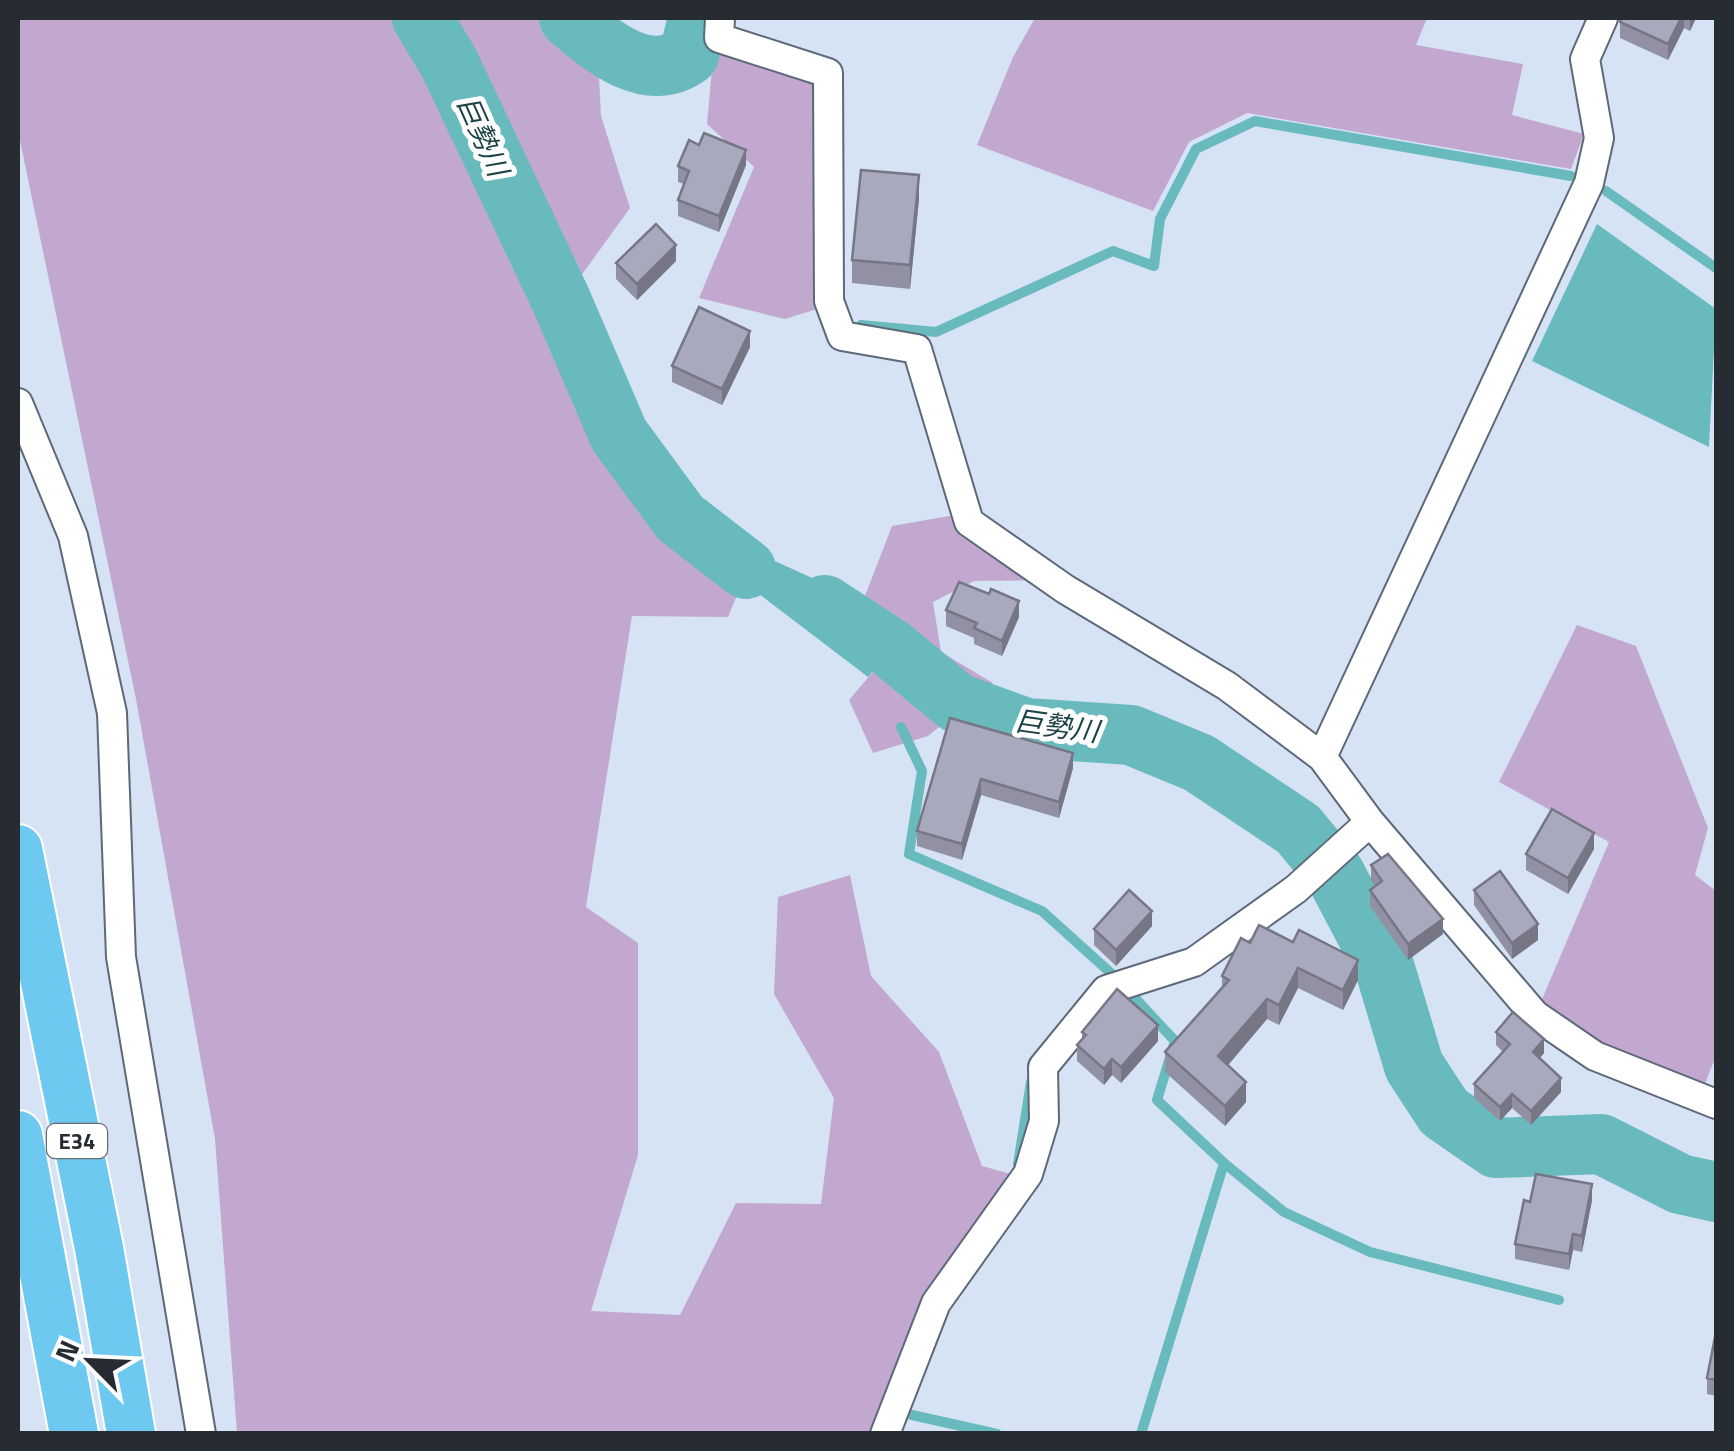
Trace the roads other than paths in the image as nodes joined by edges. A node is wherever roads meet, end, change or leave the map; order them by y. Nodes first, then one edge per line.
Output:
1 (720, 18) edge
2 (1603, 18) edge
3 (18, 403) edge
4 (1322, 757) junction
5 (1362, 830) junction
6 (18, 849) edge
7 (1716, 1104) edge
8 (18, 1135) edge
9 (74, 1434) edge
10 (130, 1434) edge
11 (201, 1434) edge
12 (885, 1434) edge

1 - 4 street
2 - 4 street
3 - 11 street
4 - 5 street
5 - 7 street
5 - 12 street
6 - 10 highway, E34
8 - 9 highway, E34

